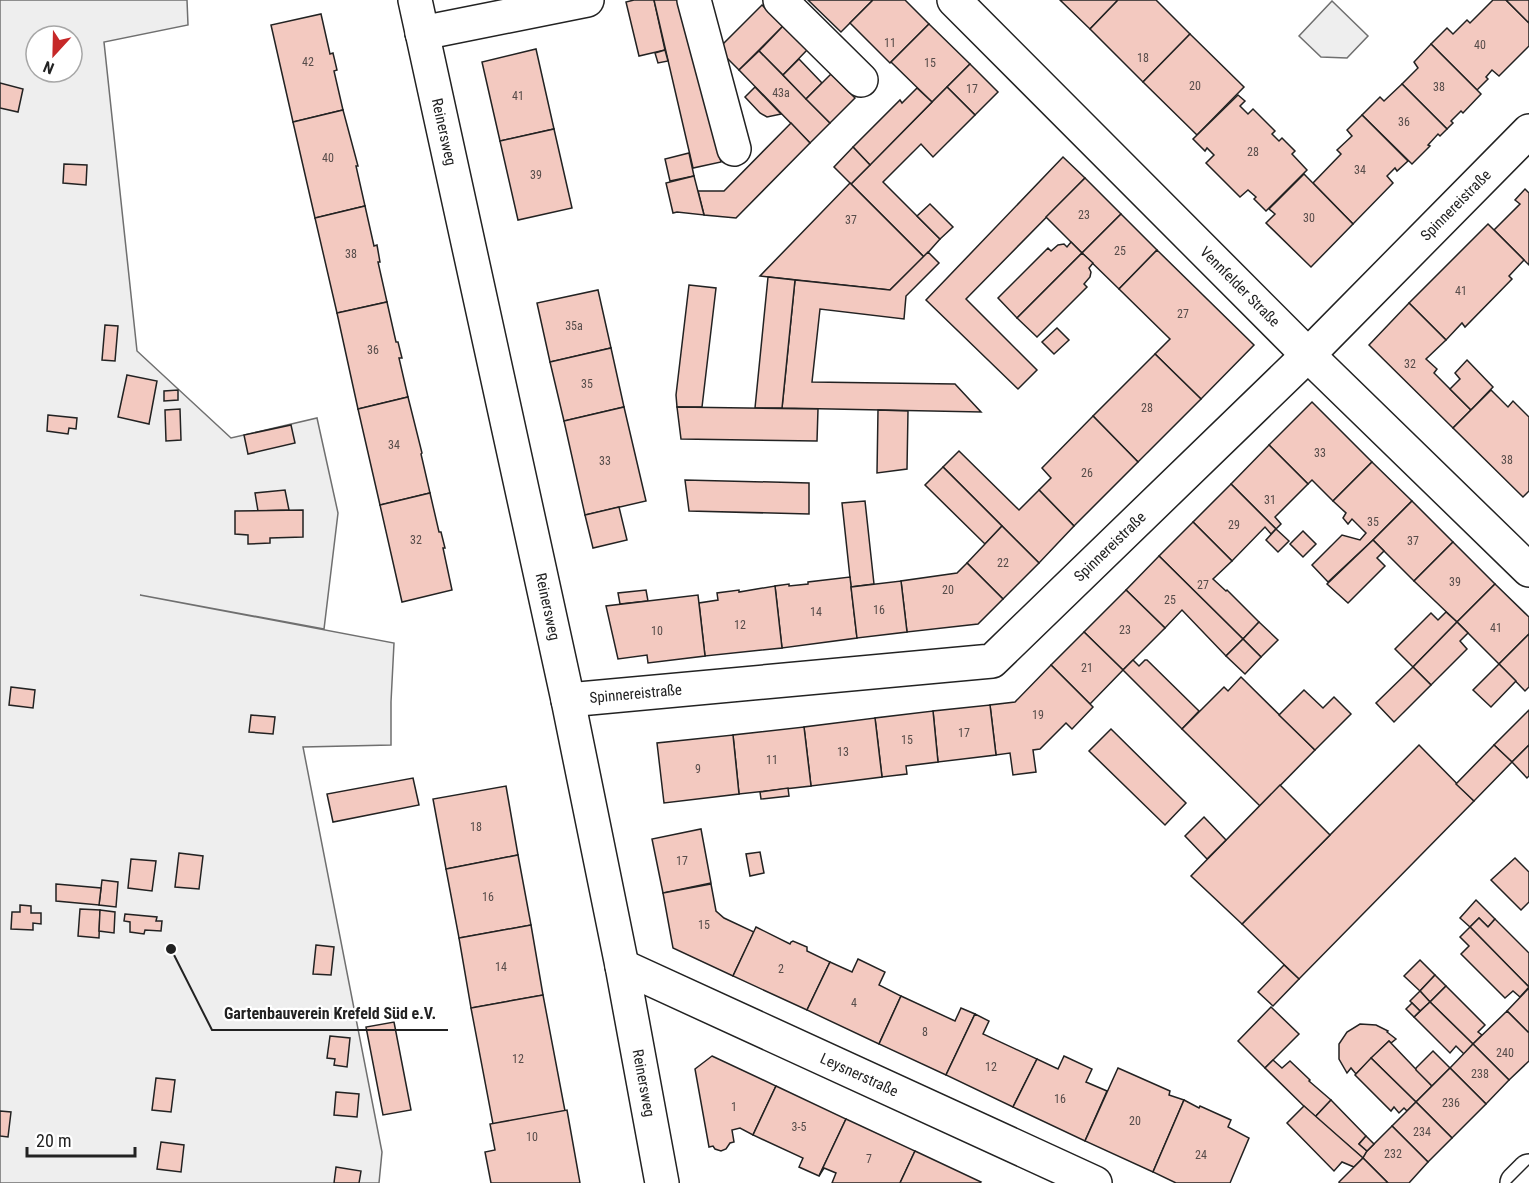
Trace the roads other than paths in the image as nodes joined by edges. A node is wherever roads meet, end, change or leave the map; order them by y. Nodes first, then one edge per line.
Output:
1 (415, 0) edge
2 (587, 0) edge
3 (694, 0) edge
4 (780, 0) edge
5 (954, 0) edge
6 (422, 33) junction
7 (861, 80) dead end
8 (1529, 131) edge
9 (734, 149) dead end
10 (1308, 355) junction
11 (1529, 570) edge
12 (568, 700) junction
13 (622, 966) junction
14 (1529, 1171) edge
15 (662, 1183) edge
16 (1095, 1183) edge
17 (1517, 1183) edge

1 - 6 street, Reinersweg
2 - 6 street
3 - 9 street
4 - 7 street
5 - 10 street, Vennfelder Straße
6 - 12 street, Reinersweg
8 - 10 street, Spinnereistraße
10 - 11 street, Vennfelder Straße
10 - 12 street, Spinnereistraße
12 - 13 street, Reinersweg
13 - 15 street, Reinersweg
13 - 16 street, Leysnerstraße
14 - 17 street

